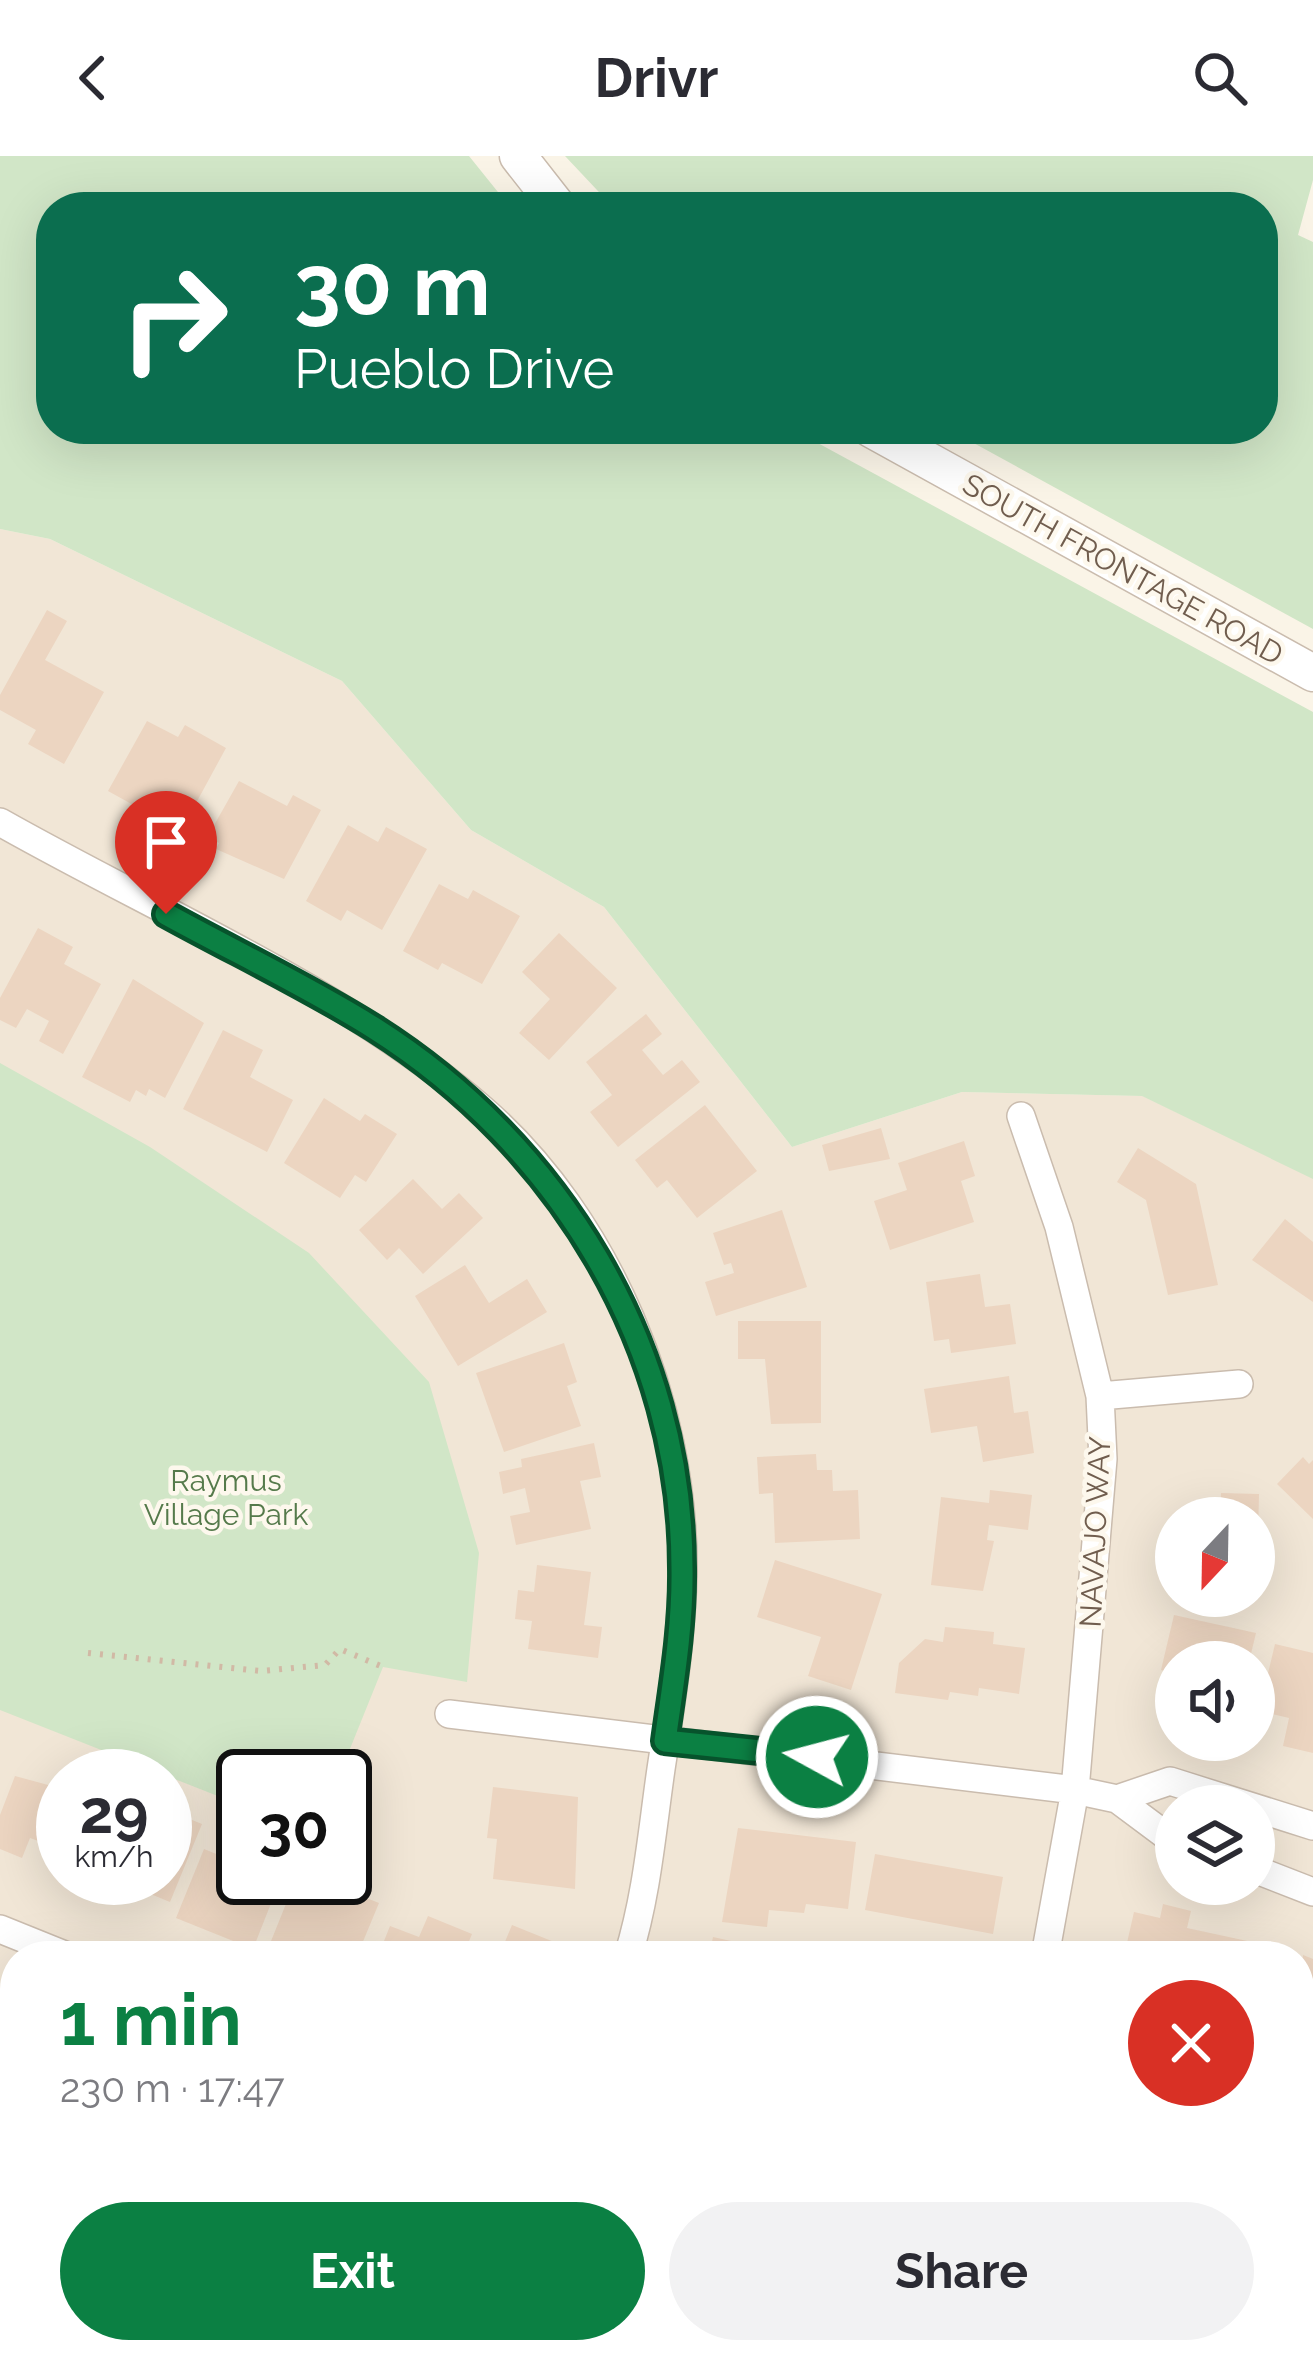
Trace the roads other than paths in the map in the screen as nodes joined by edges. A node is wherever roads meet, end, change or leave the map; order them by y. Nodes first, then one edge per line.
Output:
1 (518, 156) edge
2 (546, 192) edge
3 (898, 444) edge
4 (1313, 673) edge
5 (0, 822) edge
6 (1021, 1116) dead end
7 (1238, 1384) dead end
8 (1100, 1396) junction
9 (449, 1714) dead end
10 (665, 1741) junction
11 (1075, 1790) junction
12 (1117, 1799) junction
13 (1313, 1826) edge
14 (1155, 1832) edge
15 (1275, 1877) edge
16 (1313, 1892) edge
17 (0, 1929) edge
18 (30, 1941) edge
19 (631, 1941) edge
20 (1048, 1941) edge

1 - 2 street
3 - 4 street, SOUTH FRONTAGE ROAD
5 - 10 street
6 - 8 street, NAVAJO WAY
7 - 8 street
8 - 11 street, NAVAJO WAY
9 - 10 street
10 - 11 street
10 - 19 street
11 - 12 street
11 - 20 street, NAVAJO WAY
12 - 13 street
12 - 14 street
15 - 16 street
17 - 18 street

